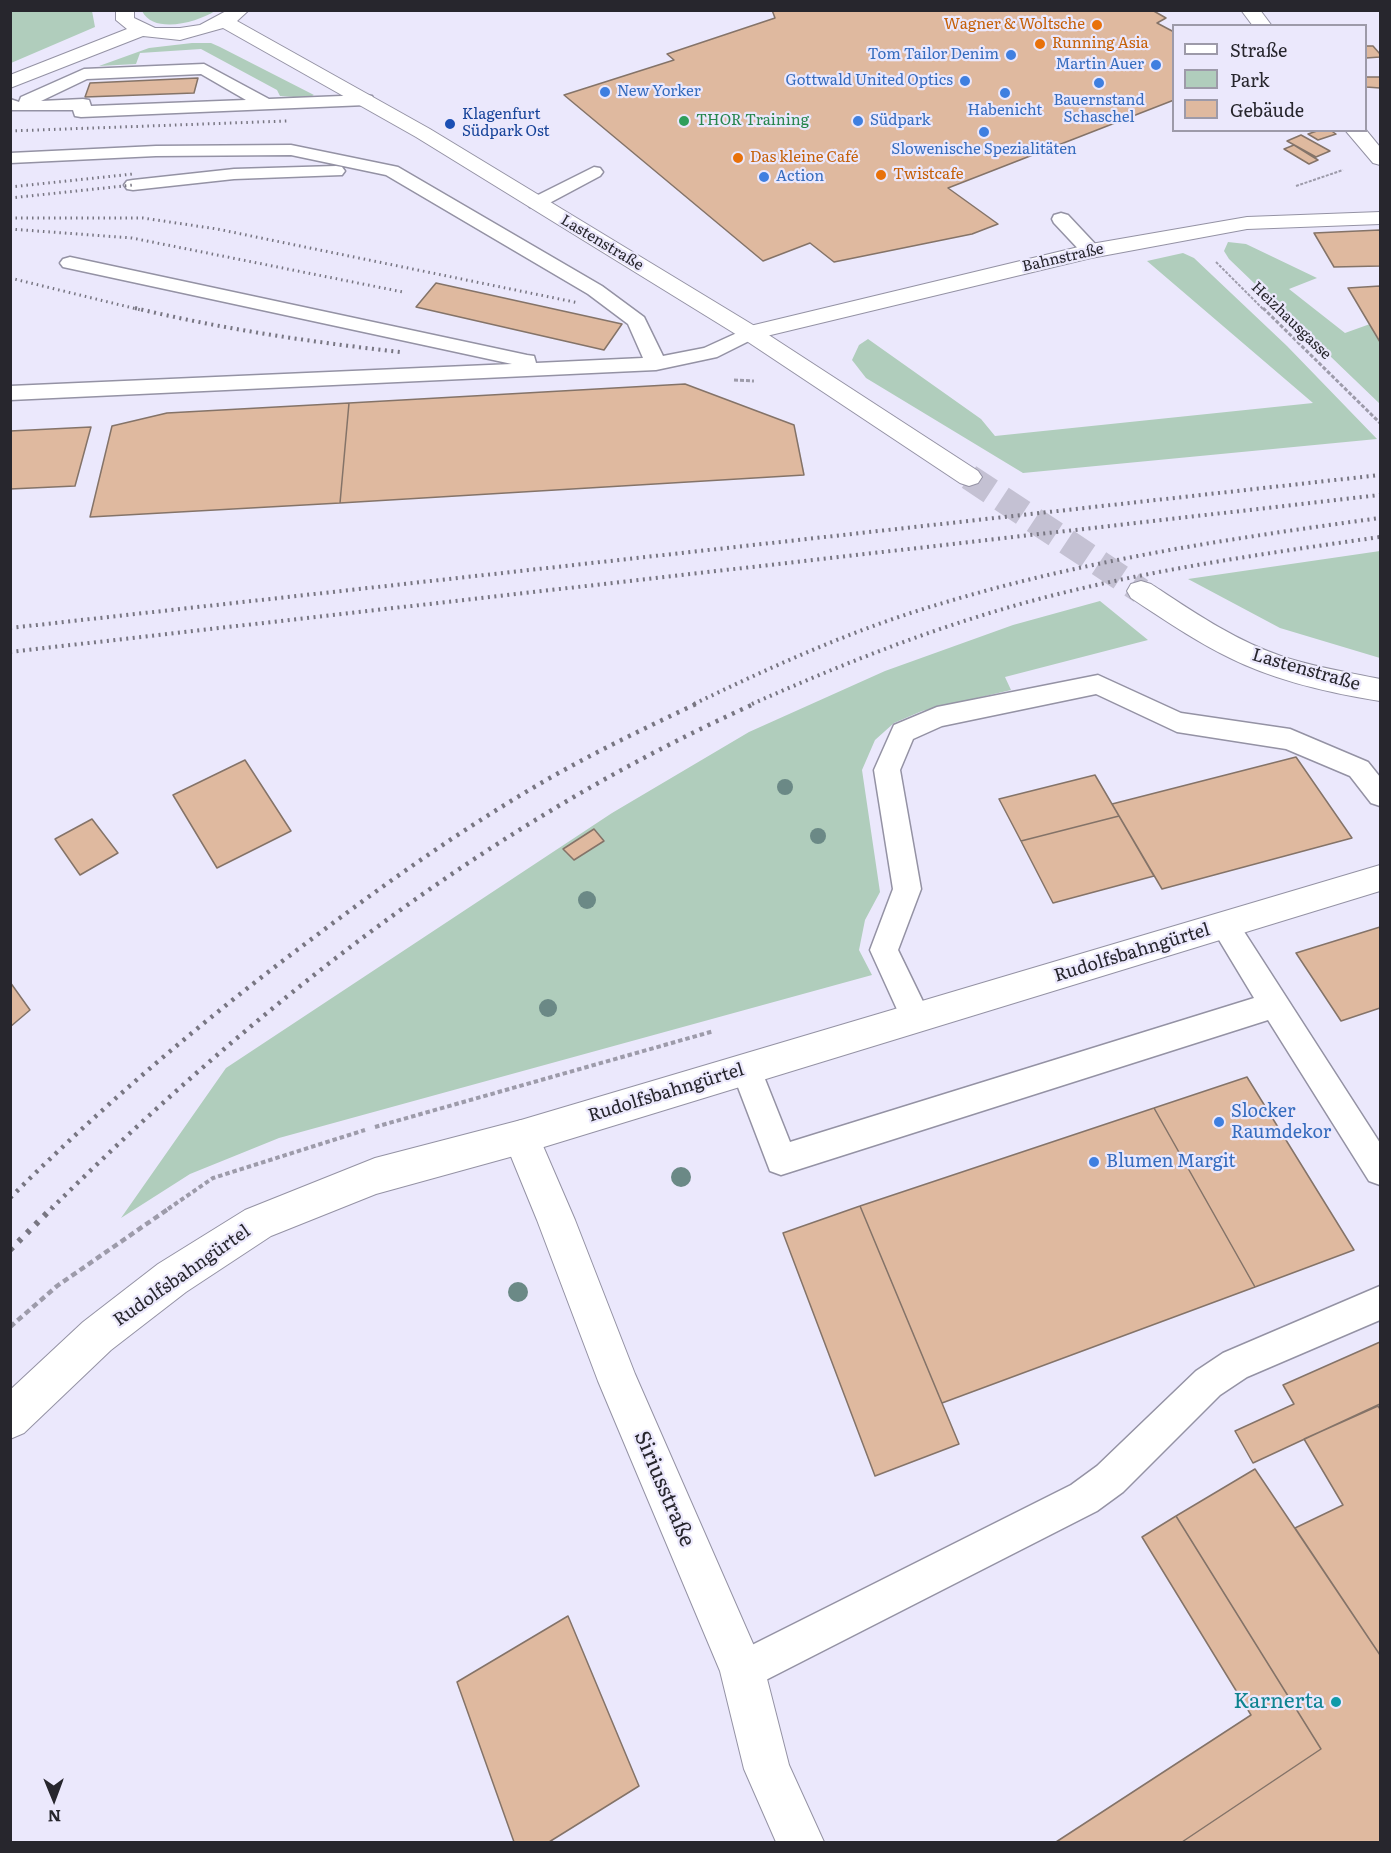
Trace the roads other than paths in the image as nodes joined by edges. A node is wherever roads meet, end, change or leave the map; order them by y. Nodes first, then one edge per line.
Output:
1 (125, 10) edge
2 (1250, 10) edge
3 (233, 16) edge
4 (1261, 24) edge
5 (141, 30) junction
6 (10, 82) edge
7 (366, 100) junction
8 (265, 104) junction
9 (14, 105) edge
10 (1357, 132) edge
11 (10, 158) edge
12 (1380, 159) edge
13 (392, 171) junction
14 (594, 172) dead end
15 (133, 179) dead end
16 (537, 203) junction
17 (1380, 218) edge
18 (1061, 219) dead end
19 (1091, 251) junction
20 (70, 263) dead end
21 (750, 333) junction
22 (656, 364) junction
23 (565, 368) junction
24 (10, 393) edge
25 (969, 477) tunnel mouth
26 (1141, 591) tunnel mouth
27 (1380, 690) edge
28 (1380, 795) edge
29 (1380, 878) edge
30 (1224, 925) junction
31 (1274, 1005) junction
32 (916, 1018) junction
33 (746, 1069) junction
34 (521, 1137) junction
35 (1380, 1170) edge
36 (1380, 1303) edge
37 (10, 1419) edge
38 (742, 1671) junction
39 (800, 1842) edge

1 - 5 street
2 - 4 street
3 - 5 street
3 - 7 street, Lastenstraße
5 - 6 street
7 - 8 lane
7 - 16 street, Lastenstraße
8 - 9 lane
8 - 9 lane
10 - 12 street
11 - 13 lane
13 - 15 lane
13 - 22 lane
14 - 16 lane
16 - 21 street, Lastenstraße
17 - 19 street, Bahnstraße
18 - 19 lane
19 - 21 street, Bahnstraße
20 - 23 lane
21 - 22 lane
21 - 25 street, Lastenstraße
22 - 23 lane
23 - 24 lane
26 - 27 street, Lastenstraße
28 - 32 lane
29 - 30 street, Rudolfsbahngürtel
30 - 31 lane
30 - 32 street, Rudolfsbahngürtel
31 - 33 lane
31 - 35 lane
32 - 33 street, Rudolfsbahngürtel
33 - 34 street, Rudolfsbahngürtel
34 - 37 street, Rudolfsbahngürtel
34 - 38 street, Siriusstraße
36 - 38 lane
38 - 39 street, Siriusstraße

